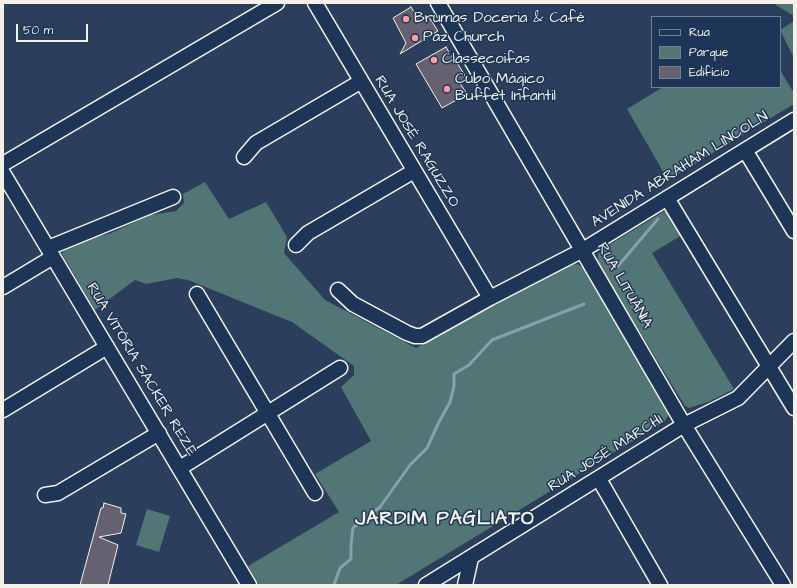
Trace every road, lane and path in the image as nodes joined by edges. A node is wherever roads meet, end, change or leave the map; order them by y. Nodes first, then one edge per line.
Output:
1 (276, 3) edge
2 (314, 3) edge
3 (438, 3) edge
4 (360, 82) junction
5 (794, 120) edge
6 (745, 150) junction
7 (244, 157) dead end
8 (3, 164) edge
9 (414, 171) junction
10 (3, 173) edge
11 (173, 197) dead end
12 (667, 198) junction
13 (793, 228) edge
14 (296, 245) dead end
15 (583, 250) junction
16 (50, 252) junction
17 (3, 286) edge
18 (338, 290) dead end
19 (197, 294) dead end
20 (490, 298) junction
21 (794, 341) edge
22 (107, 347) junction
23 (769, 366) junction
24 (340, 368) dead end
25 (794, 408) edge
26 (3, 410) edge
27 (268, 413) junction
28 (684, 425) junction
29 (159, 433) junction
30 (180, 468) junction
31 (599, 479) junction
32 (315, 493) dead end
33 (45, 495) dead end
34 (471, 558) junction
35 (250, 585) edge
36 (426, 585) edge
37 (465, 585) edge
38 (660, 585) edge
39 (783, 585) edge

1 - 8 street
2 - 4 street, RUA JOSÉ RAGUZZO
3 - 15 street, RUA LITUÂNIA
4 - 7 street
4 - 9 street, RUA JOSÉ RAGUZZO
5 - 6 street, AVENIDA ABRAHAM LINCOLN
6 - 12 street, AVENIDA ABRAHAM LINCOLN
6 - 13 street
9 - 14 street
9 - 20 street, RUA JOSÉ RAGUZZO
10 - 16 street, RUA VITÓRIA SACKER REZE
11 - 16 street
12 - 15 street, AVENIDA ABRAHAM LINCOLN
12 - 23 street
15 - 20 street, AVENIDA ABRAHAM LINCOLN
15 - 28 street, RUA LITUÂNIA
16 - 17 street
16 - 22 street, RUA VITÓRIA SACKER REZE
18 - 20 street, AVENIDA ABRAHAM LINCOLN
19 - 27 street
21 - 23 street, RUA JOSÉ MARCHI
22 - 26 street
22 - 29 street, RUA VITÓRIA SACKER REZE
23 - 25 street
23 - 28 street, RUA JOSÉ MARCHI
24 - 27 street
27 - 30 street
27 - 32 street
28 - 31 street, RUA JOSÉ MARCHI
28 - 39 street, RUA LITUÂNIA
29 - 30 street, RUA VITÓRIA SACKER REZE
29 - 33 street
30 - 35 street, RUA VITÓRIA SACKER REZE
31 - 34 street, RUA JOSÉ MARCHI
31 - 38 street
34 - 36 street, RUA JOSÉ MARCHI
34 - 37 street

